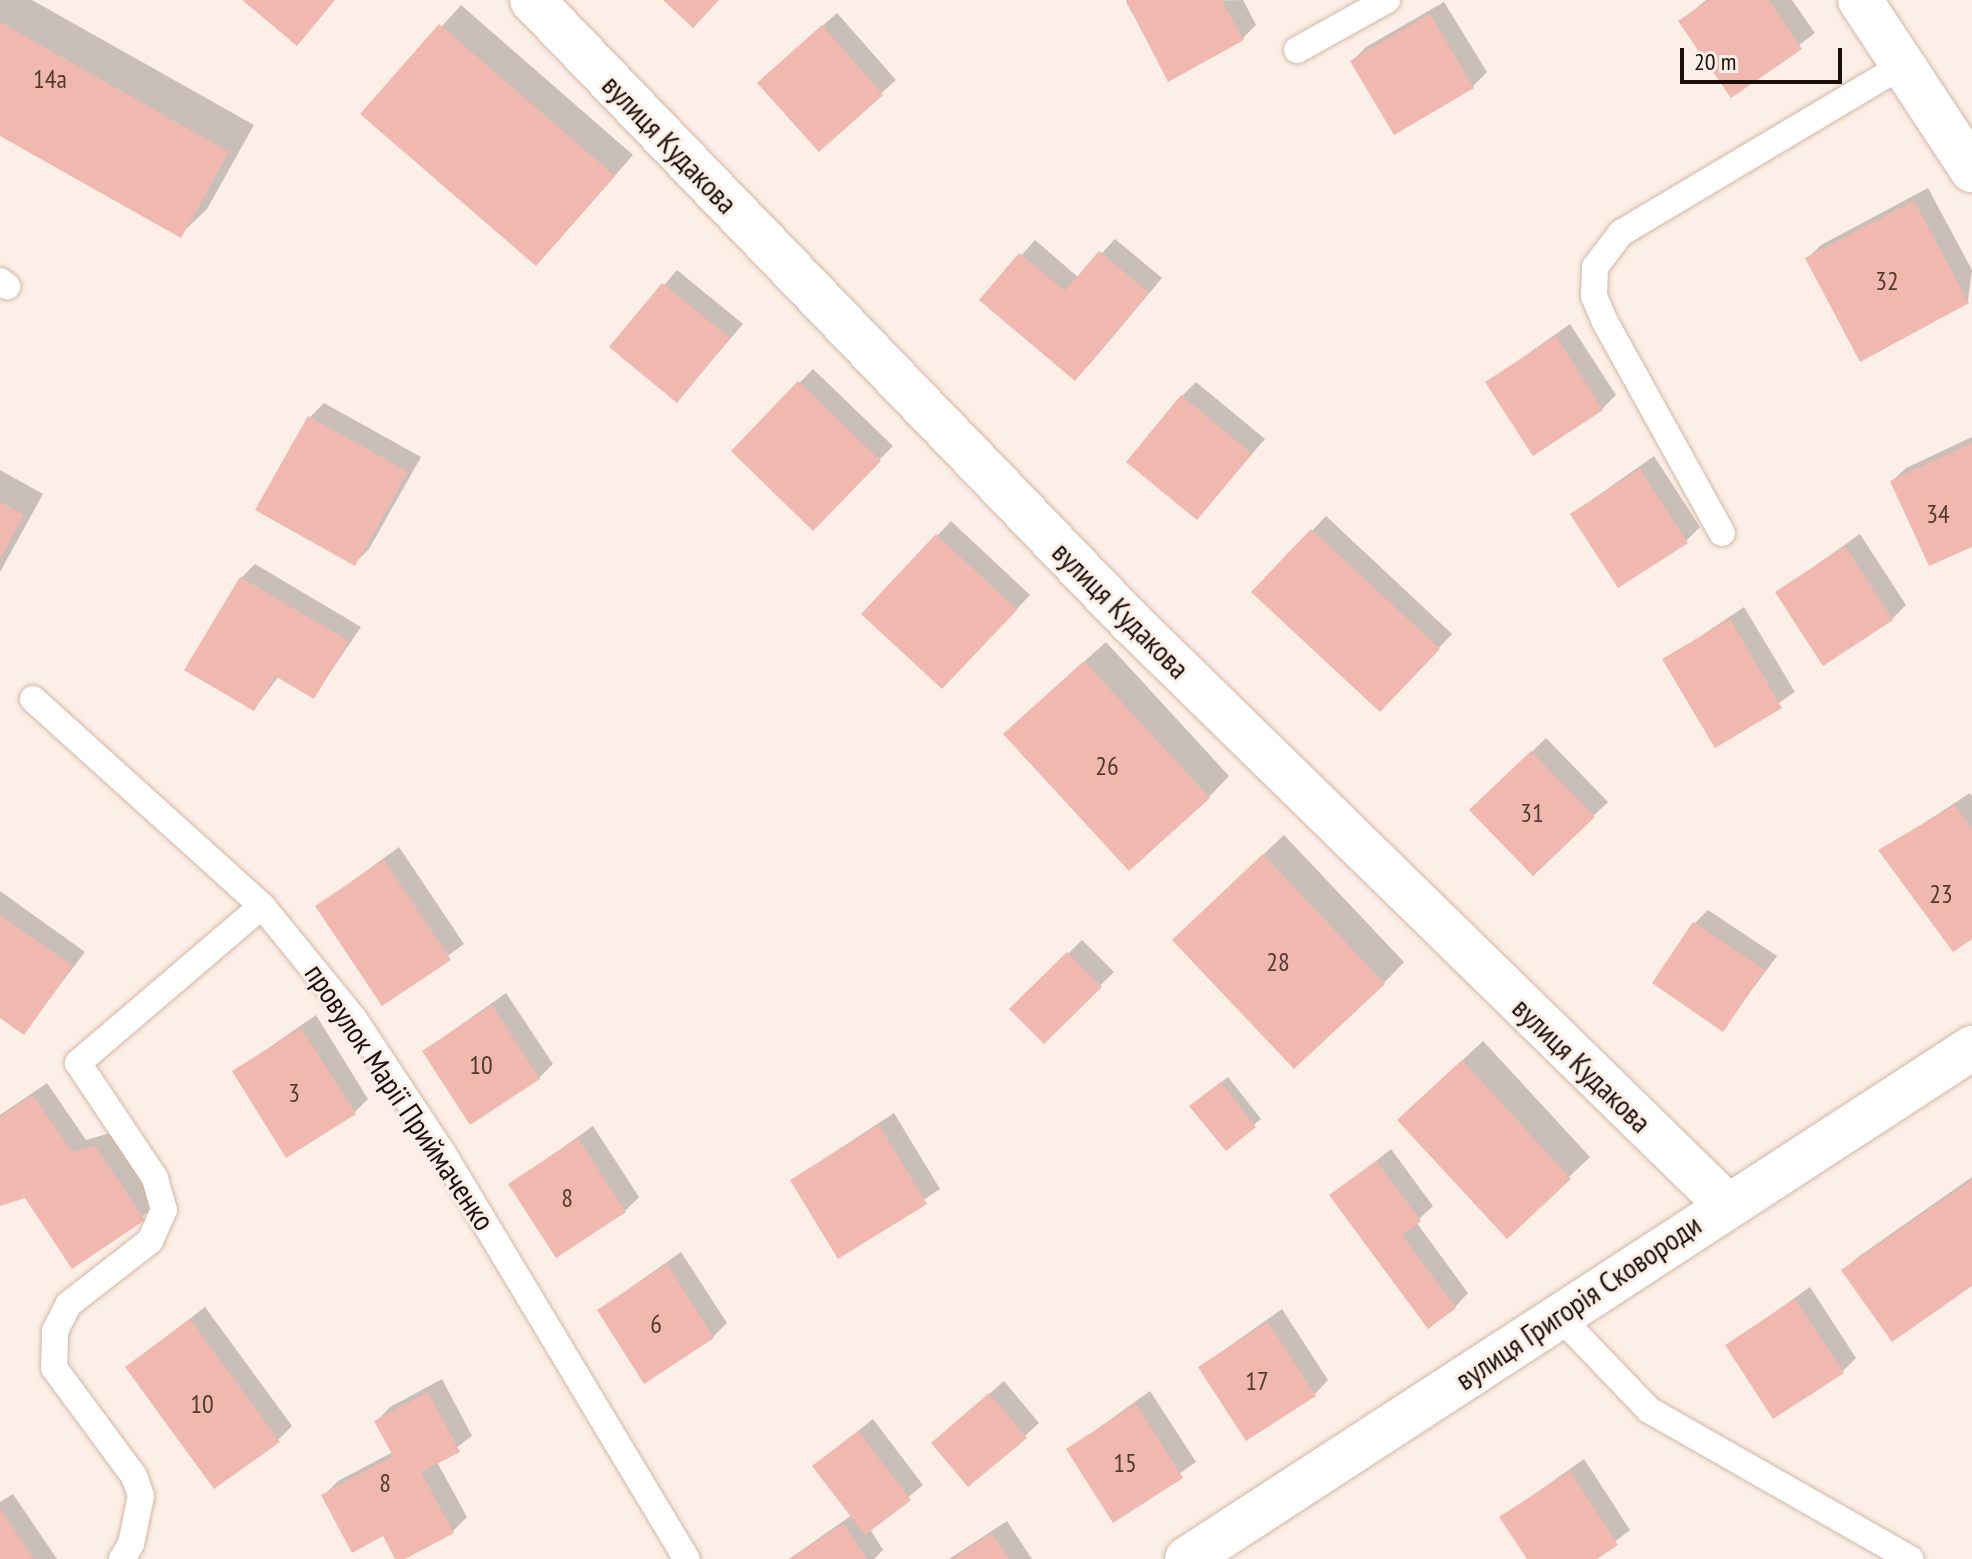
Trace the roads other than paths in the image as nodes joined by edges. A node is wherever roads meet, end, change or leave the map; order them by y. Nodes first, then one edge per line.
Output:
1 (532, 0) edge
2 (1387, 0) edge
3 (1860, 0) edge
4 (1297, 50) dead end
5 (1903, 65) junction
6 (1972, 170) edge
7 (1722, 533) dead end
8 (33, 699) dead end
9 (262, 906) junction
10 (1972, 1048) edge
11 (1726, 1204) junction
12 (1558, 1315) junction
13 (122, 1559) edge
14 (687, 1559) edge
15 (1187, 1559) edge
16 (1910, 1559) edge

1 - 11 street, вулиця Кудакова
2 - 4 lane
3 - 5 street
5 - 6 street
5 - 7 lane
8 - 9 lane, провулок Марії Приймаченко
9 - 13 lane
9 - 14 lane, провулок Марії Приймаченко
10 - 11 street, вулиця Григорія Сковороди
11 - 12 street, вулиця Григорія Сковороди
12 - 15 street, вулиця Григорія Сковороди
12 - 16 lane

